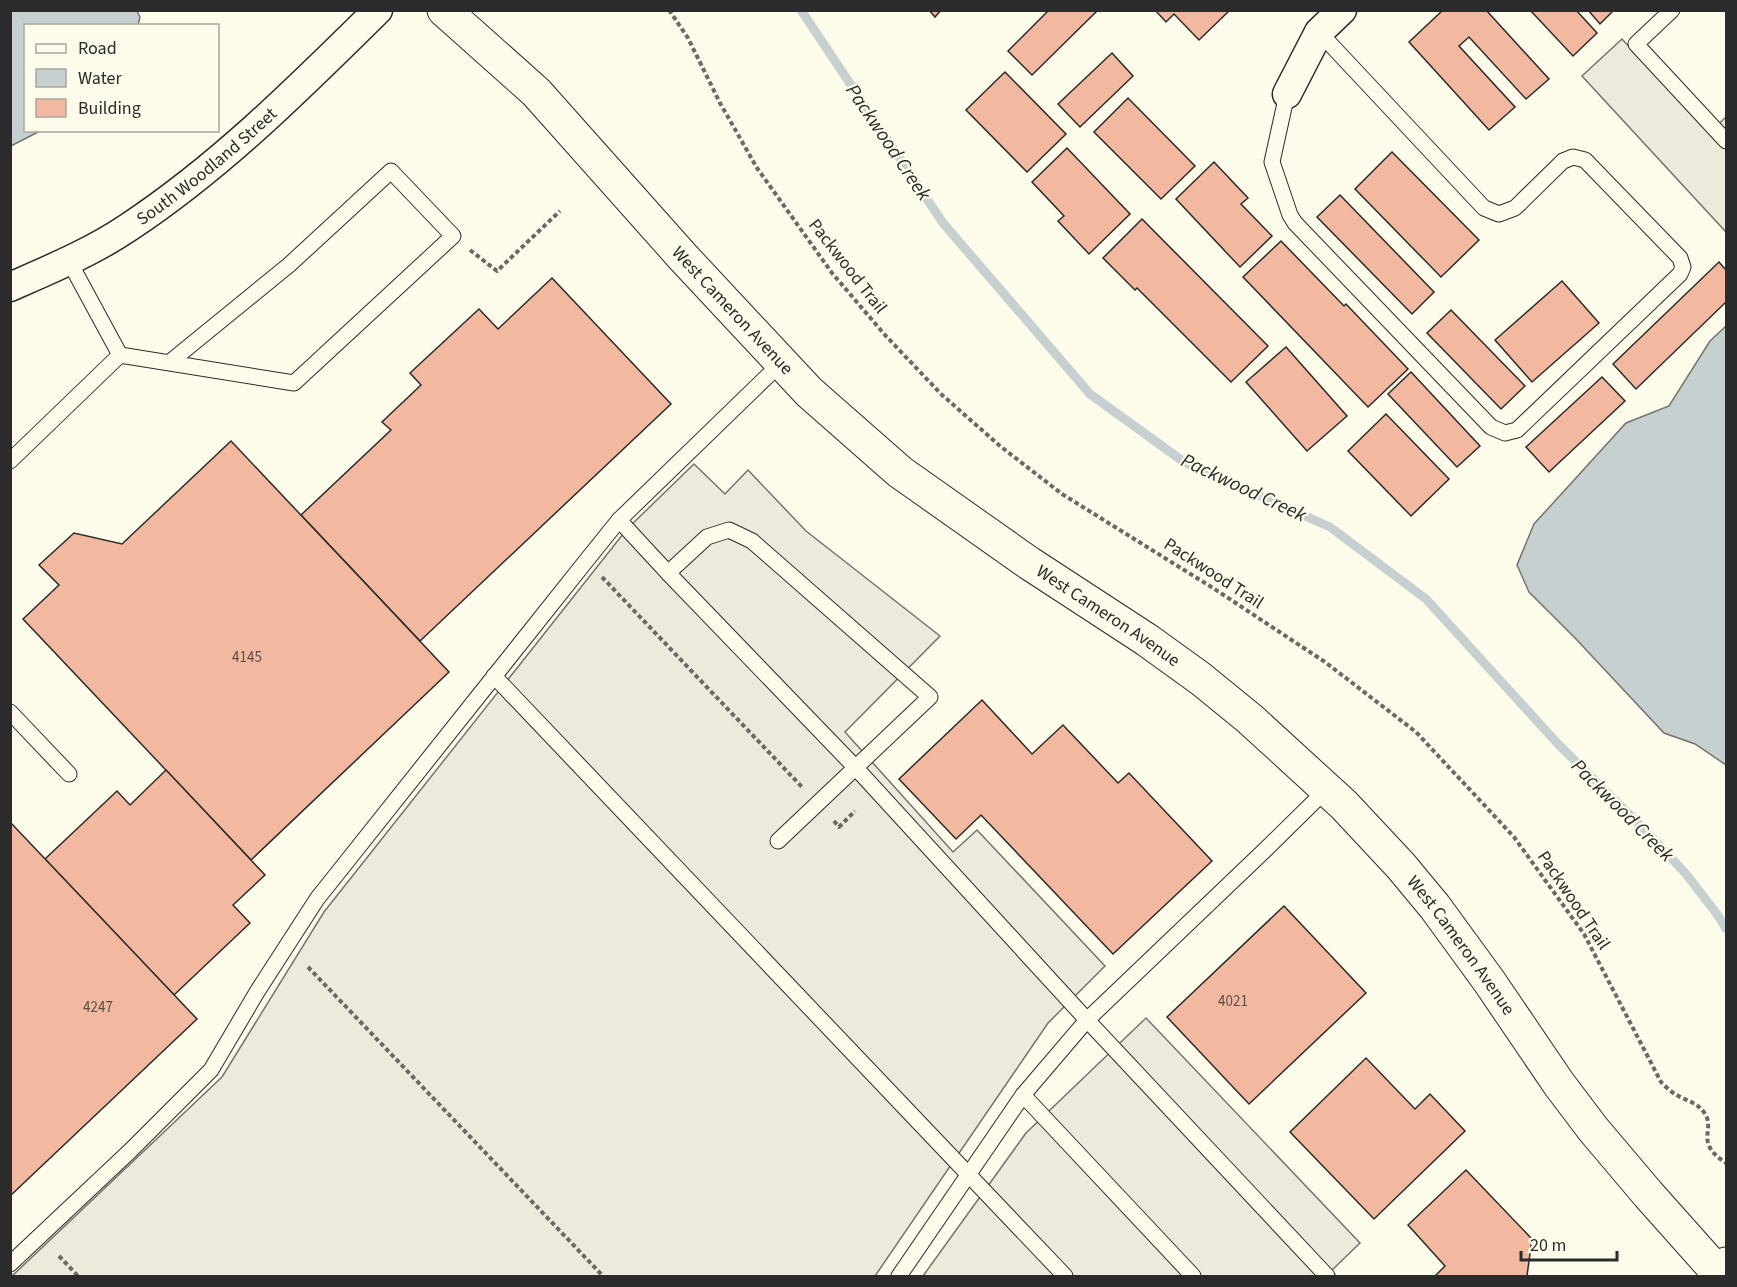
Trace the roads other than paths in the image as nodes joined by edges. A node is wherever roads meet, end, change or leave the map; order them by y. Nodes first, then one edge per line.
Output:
1 (378, 10) edge
2 (444, 10) edge
3 (1342, 10) edge
4 (1672, 10) edge
5 (1319, 32) junction
6 (1287, 94) joint
7 (1726, 141) edge
8 (69, 261) junction
9 (10, 287) edge
10 (120, 355) junction
11 (170, 362) junction
12 (781, 363) junction
13 (10, 460) edge
14 (619, 520) junction
15 (668, 573) junction
16 (494, 676) junction
17 (10, 712) edge
18 (855, 768) junction
19 (69, 774) dead end
20 (1327, 789) junction
21 (778, 841) dead end
22 (1086, 1020) junction
23 (1023, 1095) junction
24 (968, 1174) junction
25 (10, 1264) edge
26 (1721, 1273) edge
27 (899, 1276) edge
28 (1065, 1276) edge
29 (1193, 1276) edge
30 (1327, 1276) edge

1 - 8 street, South Woodland Street
2 - 12 street, West Cameron Avenue
3 - 5 street
4 - 7 lane
5 - 6 street
5 - 6 lane
8 - 9 street, South Woodland Street
8 - 10 lane
10 - 11 lane
10 - 13 lane
11 - 11 lane
12 - 14 lane
12 - 20 street, West Cameron Avenue
14 - 15 lane
14 - 16 lane
15 - 18 lane
15 - 18 lane
16 - 24 lane
16 - 25 lane
17 - 19 lane
18 - 21 lane
18 - 22 lane
20 - 22 lane
20 - 26 street, West Cameron Avenue
22 - 23 lane
22 - 30 lane
23 - 24 lane
23 - 29 lane
24 - 27 lane
24 - 28 lane

